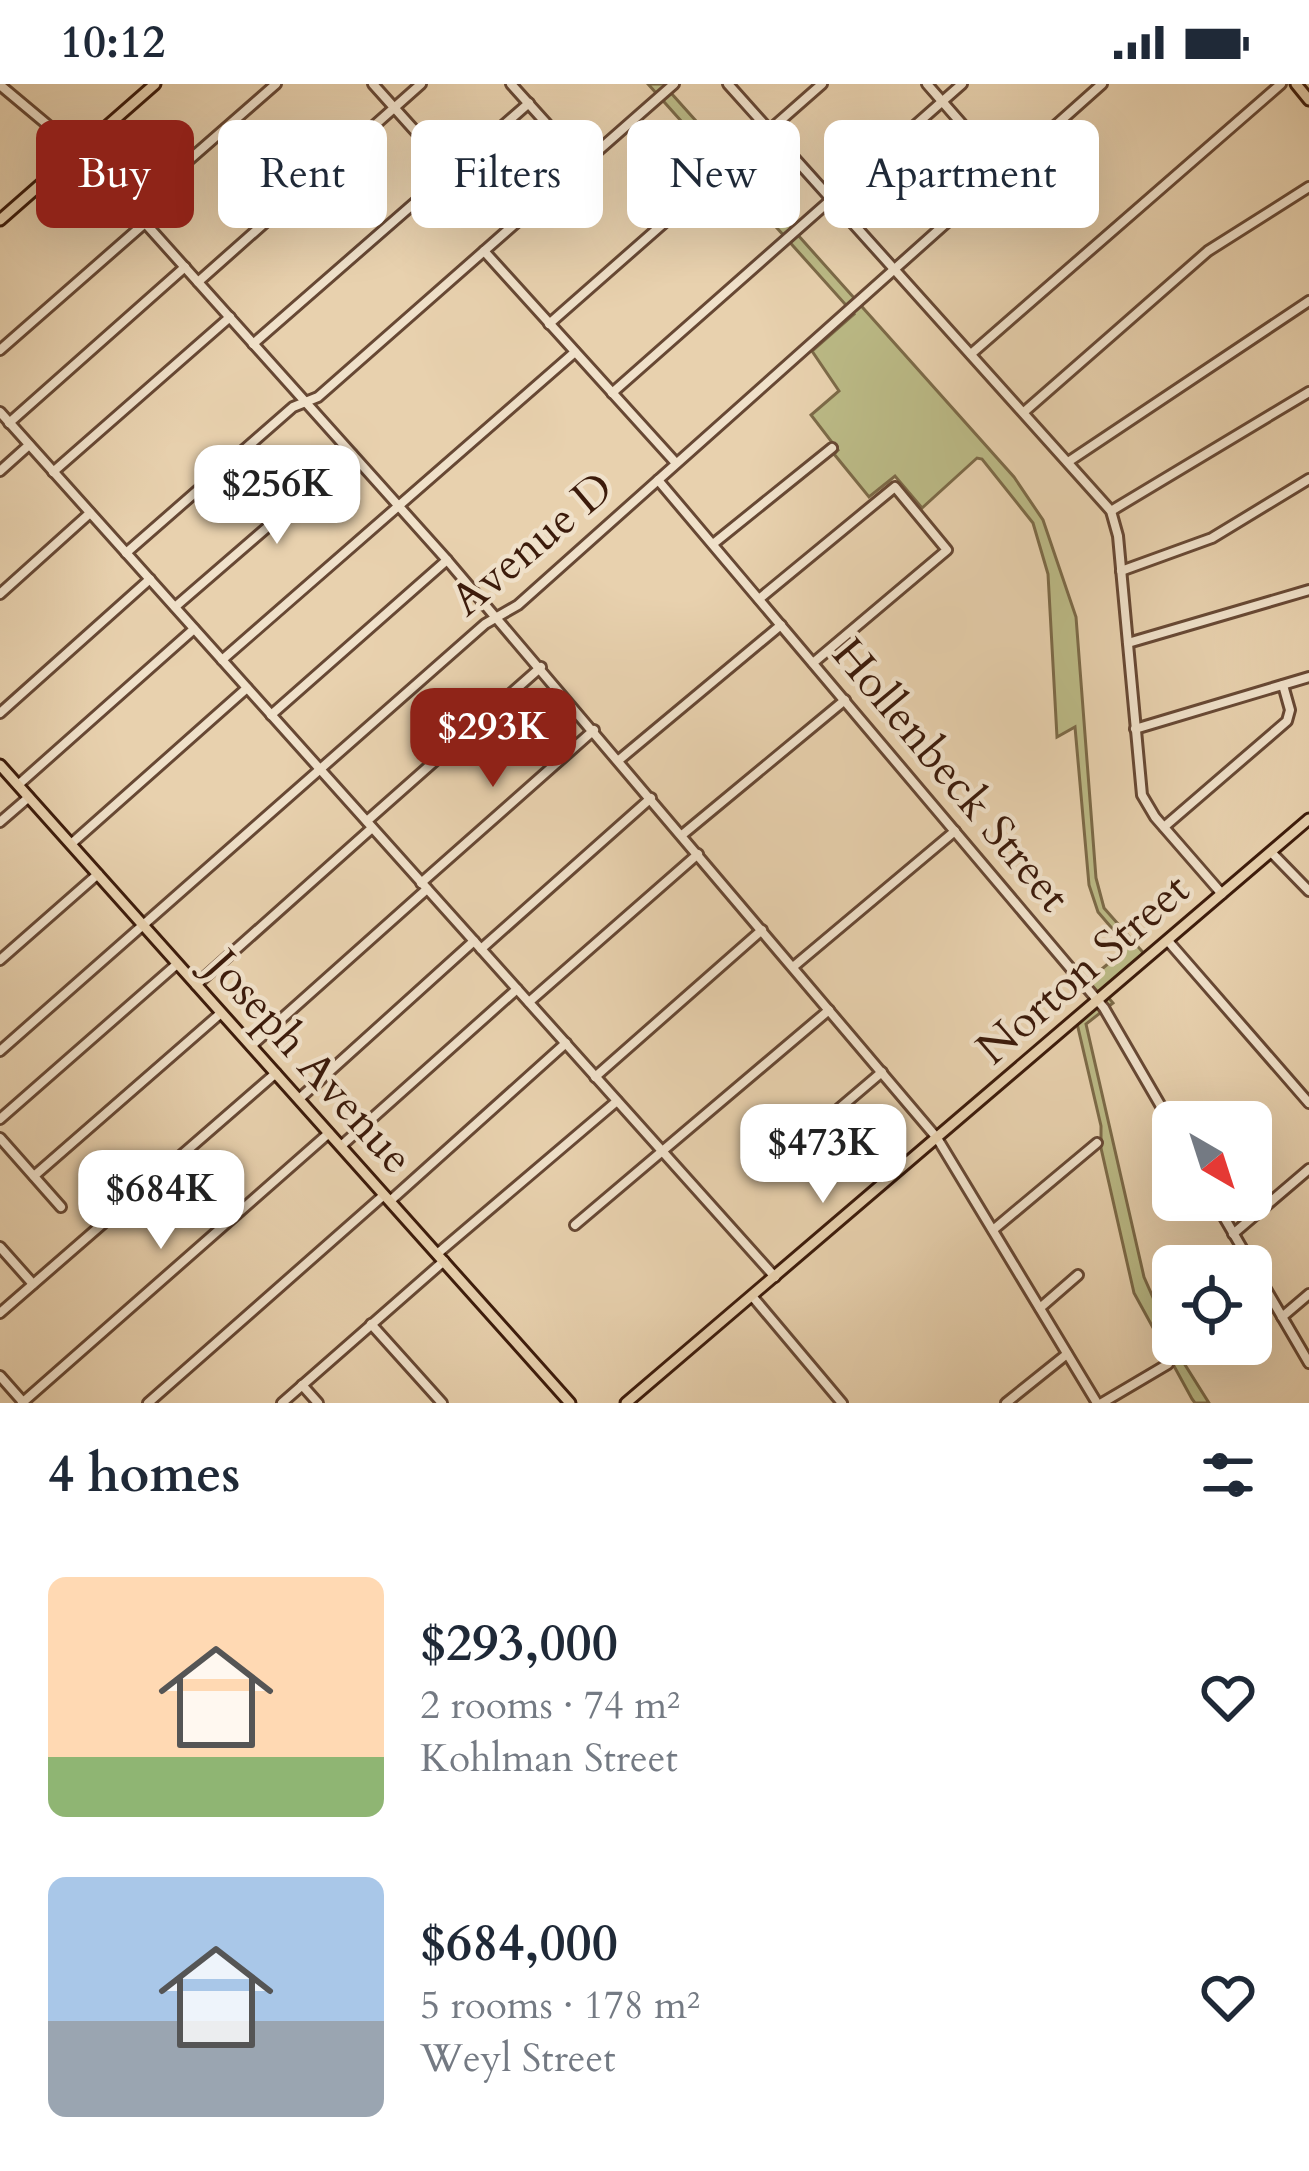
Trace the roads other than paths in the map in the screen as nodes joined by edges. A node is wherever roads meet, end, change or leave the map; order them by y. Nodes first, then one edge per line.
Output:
1 (155, 84) edge
2 (276, 84) edge
3 (373, 84) edge
4 (421, 84) edge
5 (512, 84) edge
6 (674, 84) edge
7 (728, 84) edge
8 (822, 84) edge
9 (928, 84) edge
10 (962, 84) edge
11 (1102, 84) edge
12 (1281, 84) edge
13 (1296, 84) edge
14 (1, 87) edge
15 (1309, 100) edge
16 (942, 101) junction
17 (529, 103) junction
18 (394, 108) junction
19 (42, 120) edge
20 (115, 120) edge
21 (510, 120) edge
22 (544, 120) edge
23 (761, 120) edge
24 (781, 120) edge
25 (921, 120) edge
26 (959, 120) edge
27 (1061, 120) edge
28 (411, 127) edge
29 (603, 146) edge
30 (194, 156) edge
31 (800, 163) edge
32 (1309, 187) edge
33 (36, 189) edge
34 (824, 190) edge
35 (411, 206) edge
36 (824, 206) edge
37 (0, 220) edge
38 (139, 228) edge
39 (150, 228) edge
40 (510, 228) edge
41 (658, 228) edge
42 (858, 228) edge
43 (938, 228) edge
44 (484, 251) junction
45 (185, 267) junction
46 (893, 268) junction
47 (198, 282) junction
48 (1309, 301) edge
49 (230, 317) junction
50 (549, 324) junction
51 (253, 344) junction
52 (0, 350) edge
53 (574, 352) junction
54 (971, 354) junction
55 (1309, 392) edge
56 (612, 393) junction
57 (305, 402) junction
58 (0, 412) edge
59 (1024, 412) junction
60 (9, 423) junction
61 (29, 445) junction
62 (832, 448) dead end
63 (352, 454) junction
64 (675, 462) junction
65 (1068, 462) junction
66 (0, 471) edge
67 (53, 472) junction
68 (1309, 479) edge
69 (658, 480) junction
70 (399, 506) junction
71 (1111, 511) junction
72 (90, 513) junction
73 (713, 544) junction
74 (126, 553) junction
75 (448, 560) junction
76 (1121, 571) junction
77 (150, 580) junction
78 (1309, 590) edge
79 (0, 594) edge
80 (759, 599) junction
81 (175, 608) junction
82 (498, 617) junction
83 (781, 625) junction
84 (194, 629) junction
85 (1128, 643) junction
86 (222, 660) junction
87 (813, 663) junction
88 (541, 667) junction
89 (1309, 677) edge
90 (1283, 685) junction
91 (247, 688) junction
92 (844, 700) junction
93 (0, 713) edge
94 (271, 715) junction
95 (1135, 729) junction
96 (594, 730) junction
97 (619, 760) junction
98 (0, 765) edge
99 (321, 770) junction
100 (18, 785) junction
101 (29, 797) junction
102 (651, 798) junction
103 (1309, 819) edge
104 (0, 822) edge
105 (369, 825) junction
106 (1164, 827) junction
107 (955, 831) junction
108 (682, 835) junction
109 (71, 844) junction
110 (1271, 852) junction
111 (698, 854) junction
112 (98, 874) junction
113 (424, 886) junction
114 (1309, 891) edge
115 (1222, 894) junction
116 (144, 926) junction
117 (761, 930) junction
118 (1168, 941) junction
119 (477, 945) junction
120 (0, 960) edge
121 (177, 964) junction
122 (793, 967) junction
123 (196, 985) junction
124 (517, 989) junction
125 (1098, 1000) junction
126 (529, 1002) junction
127 (830, 1010) junction
128 (221, 1012) junction
129 (566, 1043) junction
130 (251, 1046) junction
131 (0, 1051) edge
132 (882, 1072) junction
133 (276, 1073) junction
134 (595, 1077) junction
135 (298, 1099) junction
136 (617, 1100) junction
137 (1158, 1101) edge
138 (1309, 1103) edge
139 (0, 1119) edge
140 (328, 1133) junction
141 (0, 1138) edge
142 (938, 1138) junction
143 (1097, 1143) dead end
144 (340, 1146) junction
145 (794, 1147) dead end
146 (663, 1152) junction
147 (1309, 1168) edge
148 (34, 1176) junction
149 (387, 1198) junction
150 (62, 1207) dead end
151 (1226, 1221) edge
152 (575, 1226) dead end
153 (993, 1230) junction
154 (1233, 1234) junction
155 (0, 1247) edge
156 (441, 1257) junction
157 (1078, 1275) dead end
158 (775, 1277) junction
159 (33, 1284) junction
160 (1309, 1294) edge
161 (752, 1296) junction
162 (1040, 1308) junction
163 (0, 1313) edge
164 (1282, 1317) junction
165 (371, 1324) junction
166 (1067, 1354) junction
167 (1309, 1363) edge
168 (1166, 1365) edge
169 (0, 1376) edge
170 (302, 1385) junction
171 (23, 1403) edge
172 (148, 1403) edge
173 (282, 1403) edge
174 (318, 1403) edge
175 (442, 1403) edge
176 (569, 1403) edge
177 (626, 1403) edge
178 (842, 1403) edge
179 (1006, 1403) edge
180 (1099, 1403) edge

1 - 20 main road
2 - 30 street
3 - 18 street
4 - 18 street
5 - 17 street
6 - 29 street
7 - 23 street
8 - 24 street
9 - 16 street
10 - 16 street
11 - 27 street, Avenue D
12 - 54 street
13 - 15 main road
14 - 19 street
16 - 25 street
16 - 26 street
17 - 21 street
17 - 22 street
18 - 28 street
18 - 47 street
31 - 34 street
32 - 59 street
33 - 37 main road
35 - 51 street
36 - 56 street
38 - 52 street
39 - 45 street
40 - 44 street
41 - 50 street
42 - 46 street
43 - 46 street, Avenue D
44 - 50 street
44 - 57 street
45 - 47 street
45 - 60 street
46 - 54 street
46 - 64 street, Avenue D
47 - 49 street
48 - 65 street
49 - 51 street
49 - 67 street
50 - 53 street
51 - 57 street
53 - 56 street
53 - 70 street
54 - 59 street
55 - 71 street
56 - 64 street
57 - 63 street
57 - 74 street
58 - 60 street
59 - 65 street
60 - 61 street
61 - 66 street
61 - 67 street
62 - 73 street
63 - 70 street
63 - 81 street
64 - 69 street, Avenue D
65 - 71 street
67 - 72 street
68 - 76 street
69 - 73 street, Hollenbeck Street
69 - 82 street, Avenue D
70 - 75 street
70 - 86 street
71 - 76 street
72 - 74 street
72 - 79 street
73 - 80 street, Hollenbeck Street
74 - 77 street
75 - 82 street
75 - 94 street
76 - 85 street
77 - 81 street
77 - 93 street
78 - 85 street
80 - 83 street, Hollenbeck Street
80 - 87 street
81 - 84 street
82 - 88 street
82 - 99 street, Avenue D
83 - 87 street, Hollenbeck Street
83 - 97 street
84 - 86 street
84 - 100 street
85 - 95 street
86 - 91 street
87 - 92 street, Hollenbeck Street
88 - 96 street
88 - 105 street
89 - 90 street
90 - 95 street
90 - 106 street
91 - 94 street
91 - 109 street
92 - 107 street, Hollenbeck Street
92 - 108 street
94 - 99 street
95 - 106 street
96 - 97 street
96 - 113 street
97 - 102 street
98 - 100 main road, Joseph Avenue
99 - 105 street
99 - 116 street, Avenue D
100 - 101 main road, Joseph Avenue
101 - 104 street
101 - 109 main road, Joseph Avenue
102 - 108 street
102 - 119 street
103 - 110 main road, Norton Street
105 - 113 street
105 - 123 street
106 - 115 street
107 - 122 street
107 - 125 street, Hollenbeck Street
108 - 111 street
109 - 112 main road, Joseph Avenue
110 - 114 street
110 - 115 main road, Norton Street
111 - 117 street
111 - 126 street
112 - 116 main road, Joseph Avenue
112 - 120 street
113 - 119 street
113 - 130 street
115 - 118 main road, Norton Street
116 - 121 main road, Joseph Avenue
116 - 131 street, Avenue D
117 - 122 street
117 - 134 street
118 - 125 main road, Norton Street
118 - 138 street
119 - 124 street
119 - 135 street
121 - 123 main road, Joseph Avenue
121 - 139 street
122 - 127 street
123 - 128 main road, Joseph Avenue
124 - 126 street
124 - 144 street
125 - 137 street, Hollenbeck Street
125 - 142 main road, Norton Street
126 - 129 street
127 - 132 street
127 - 146 street
128 - 130 main road, Joseph Avenue
128 - 148 street
129 - 134 street
129 - 149 street
130 - 133 main road, Joseph Avenue
132 - 142 street
132 - 145 street
133 - 135 main road, Joseph Avenue
133 - 159 street
134 - 136 street
135 - 140 main road, Joseph Avenue
136 - 146 street
136 - 156 street
140 - 144 main road, Joseph Avenue
140 - 171 street
141 - 148 street
142 - 153 street
142 - 158 main road, Norton Street
143 - 153 street
144 - 149 main road, Joseph Avenue
146 - 152 street
146 - 158 street
147 - 154 street
148 - 150 street
149 - 156 main road, Joseph Avenue
149 - 172 street
151 - 154 street
153 - 162 street
154 - 164 street
155 - 159 street
156 - 165 street
156 - 176 main road, Joseph Avenue
157 - 162 street
158 - 161 main road, Norton Street
159 - 163 street
160 - 164 street
161 - 177 main road, Norton Street
161 - 178 street
162 - 166 street
164 - 167 street
165 - 170 street
165 - 175 street
166 - 179 street
166 - 180 street
168 - 180 street
169 - 171 street
170 - 173 street
170 - 174 street

